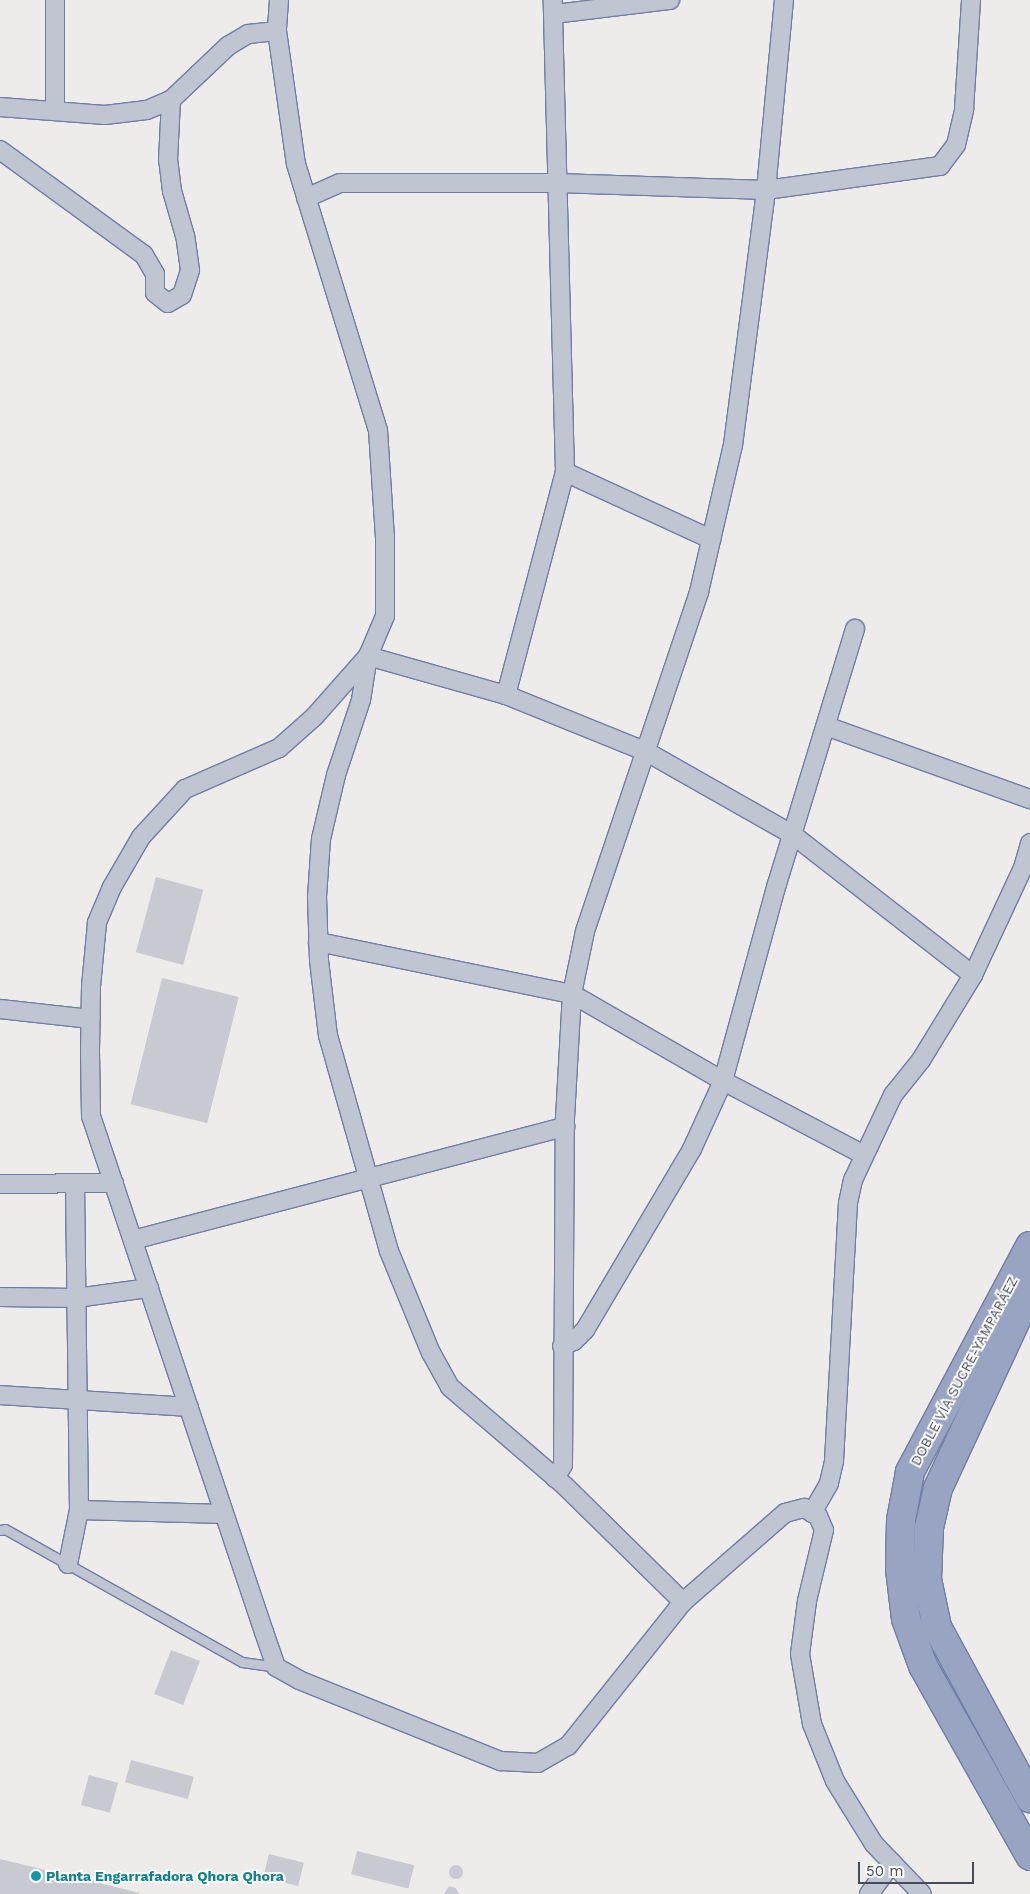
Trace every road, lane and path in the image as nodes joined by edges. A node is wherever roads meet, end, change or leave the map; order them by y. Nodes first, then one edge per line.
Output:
1 (55, 0) edge
2 (279, 0) edge
3 (670, 0) edge
4 (784, 0) edge
5 (971, 0) edge
6 (553, 7) edge
7 (278, 31) junction
8 (171, 100) junction
9 (0, 107) edge
10 (55, 111) junction
11 (0, 150) edge
12 (558, 182) junction
13 (766, 190) junction
14 (306, 198) junction
15 (566, 472) junction
16 (711, 539) junction
17 (855, 629) dead end
18 (368, 656) junction
19 (506, 695) junction
20 (826, 726) junction
21 (647, 752) junction
22 (1030, 798) edge
23 (793, 835) junction
24 (1030, 843) edge
25 (318, 942) junction
26 (973, 975) junction
27 (572, 994) junction
28 (0, 1009) edge
29 (90, 1019) junction
30 (723, 1081) junction
31 (565, 1127) junction
32 (864, 1155) junction
33 (367, 1178) junction
34 (74, 1183) junction
35 (114, 1183) junction
36 (0, 1184) edge
37 (133, 1240) junction
38 (1030, 1246) edge
39 (149, 1288) junction
40 (1030, 1290) edge
41 (0, 1297) edge
42 (76, 1298) junction
43 (562, 1346) junction
44 (0, 1395) edge
45 (78, 1398) junction
46 (189, 1408) junction
47 (555, 1478) junction
48 (79, 1510) junction
49 (812, 1513) junction
50 (224, 1514) junction
51 (0, 1530) edge
52 (68, 1564) junction
53 (683, 1602) junction
54 (276, 1667) junction
55 (1030, 1798) edge
56 (1030, 1856) edge
57 (892, 1863) junction
58 (870, 1894) edge
59 (922, 1894) edge

1 - 10 street
2 - 7 street
3 - 6 street
4 - 13 street
5 - 13 street
6 - 12 street
7 - 8 street
7 - 14 street
8 - 10 street
8 - 11 street
9 - 10 street
12 - 13 street
12 - 14 street
12 - 15 street
13 - 16 street
14 - 18 street
15 - 16 street
15 - 19 street
16 - 21 street
17 - 20 street
18 - 19 street
18 - 25 street
18 - 29 street
19 - 21 street
20 - 22 street
20 - 23 street
21 - 23 street
21 - 27 street
23 - 26 street
23 - 30 street
24 - 26 street
25 - 27 street
25 - 33 street
26 - 32 street
27 - 30 street
27 - 31 street
28 - 29 street
29 - 35 street
30 - 32 street
30 - 43 street
31 - 33 street
31 - 43 street
32 - 49 street
33 - 37 street
33 - 47 street
34 - 35 street
34 - 36 street
34 - 42 street
35 - 37 street
37 - 39 street
38 - 56 highway, DOBLE VÍA SUCRE-YAMPARÁEZ
39 - 42 street
39 - 46 street
40 - 55 highway, DOBLE VÍA SUCRE-YAMPARÁEZ
41 - 42 street
42 - 45 street
43 - 47 street
44 - 45 street
45 - 46 street
45 - 48 street
46 - 50 street
47 - 53 street
48 - 50 street
48 - 52 street
49 - 53 street
49 - 57 street
50 - 54 street
51 - 52 lane
52 - 54 lane
53 - 54 street
57 - 58 street
57 - 59 street

